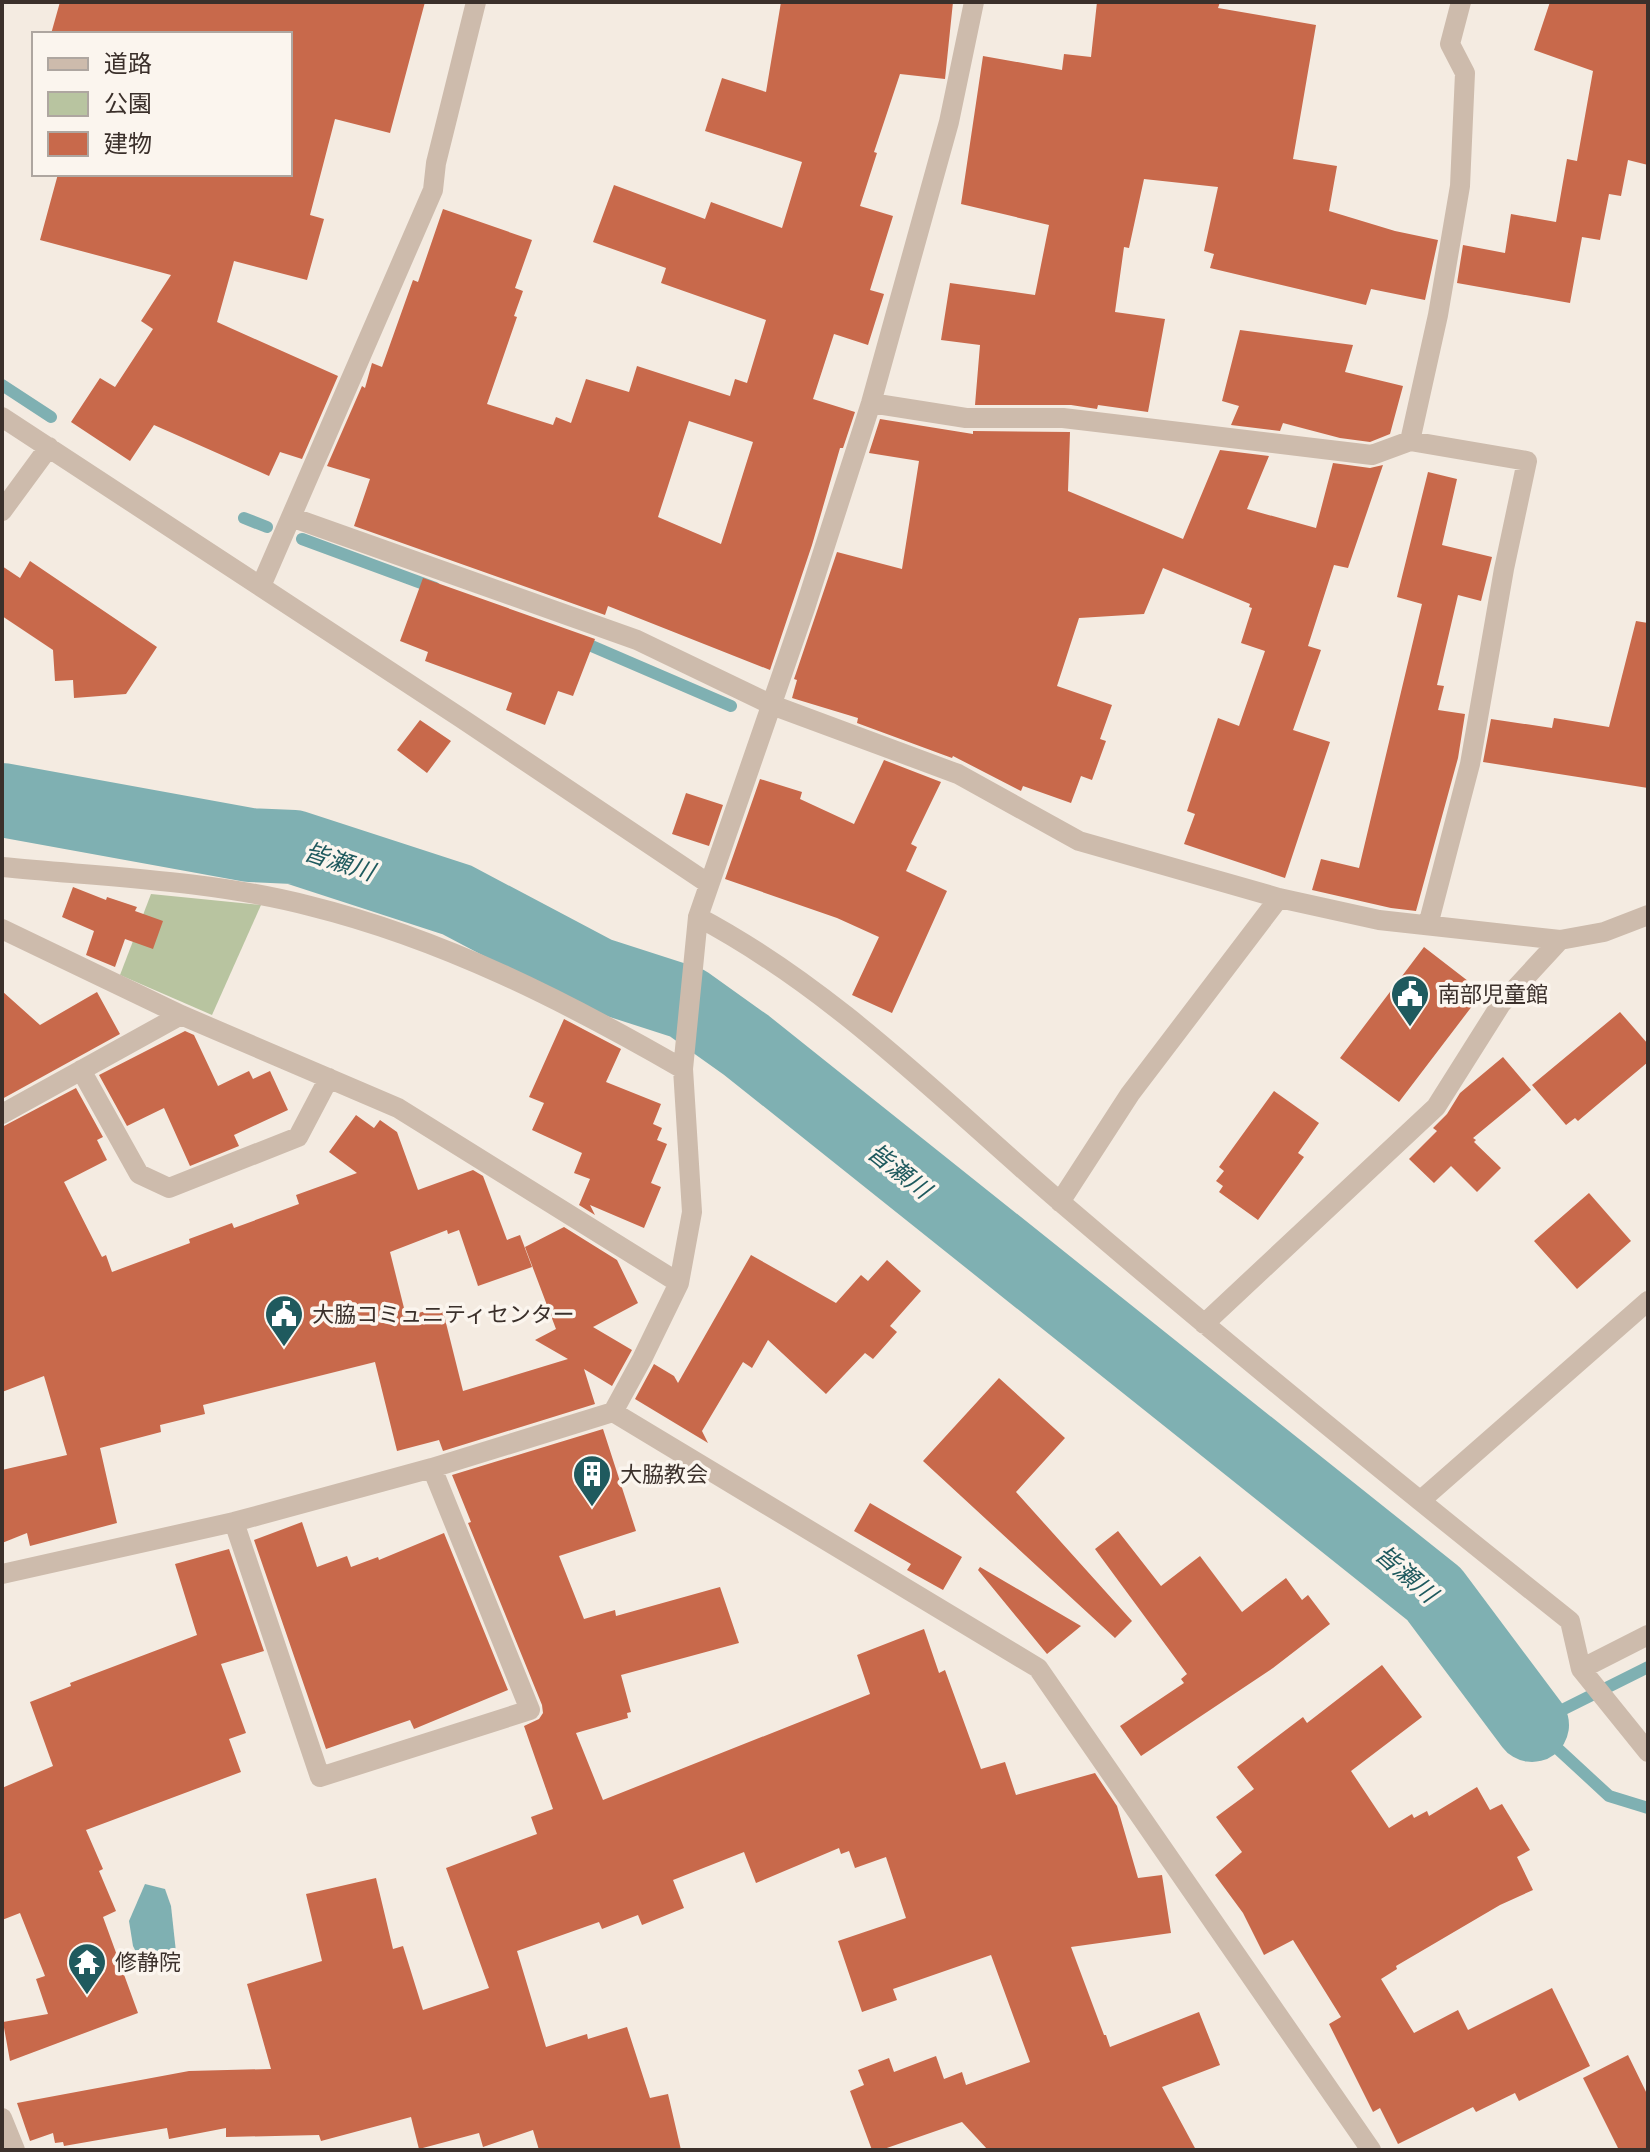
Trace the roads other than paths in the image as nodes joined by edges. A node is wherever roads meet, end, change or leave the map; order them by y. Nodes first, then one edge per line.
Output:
1 (476, 2) edge
2 (974, 2) edge
3 (1461, 2) edge
4 (871, 403) junction
5 (2, 417) edge
6 (1410, 441) junction
7 (49, 447) junction
8 (2, 511) edge
9 (291, 517) junction
10 (261, 586) junction
11 (772, 705) junction
12 (2, 867) edge
13 (709, 884) junction
14 (1279, 898) junction
15 (1648, 915) edge
16 (698, 917) junction
17 (1428, 925) junction
18 (2, 929) edge
19 (1560, 940) junction
20 (181, 1015) junction
21 (683, 1069) junction
22 (81, 1070) junction
23 (329, 1078) junction
24 (2, 1114) edge
25 (1060, 1202) junction
26 (679, 1283) junction
27 (1648, 1301) edge
28 (1204, 1324) junction
29 (613, 1412) junction
30 (432, 1468) junction
31 (1420, 1501) junction
32 (234, 1522) junction
33 (2, 1574) edge
34 (1648, 1635) edge
35 (1581, 1669) junction
36 (1648, 1752) edge
37 (2, 2118) edge
38 (15, 2150) edge
39 (1371, 2150) edge

1 - 9 street
2 - 4 street
3 - 6 street
4 - 6 street
4 - 11 street
5 - 7 street
6 - 17 street
7 - 8 street
7 - 10 street
9 - 10 street
9 - 11 street
10 - 13 street
11 - 13 street
11 - 14 street
12 - 21 street
13 - 16 street
14 - 17 street
14 - 25 street
15 - 19 street
16 - 21 street
16 - 25 street
17 - 19 street
18 - 20 street
19 - 28 street
20 - 22 street
20 - 23 street
21 - 26 street
22 - 23 street
22 - 24 street
23 - 26 street
25 - 28 street
26 - 29 street
27 - 31 street
28 - 31 street
29 - 30 street
29 - 39 street
30 - 32 street
30 - 32 street
31 - 35 street
32 - 33 street
34 - 35 street
35 - 36 street
37 - 38 street

